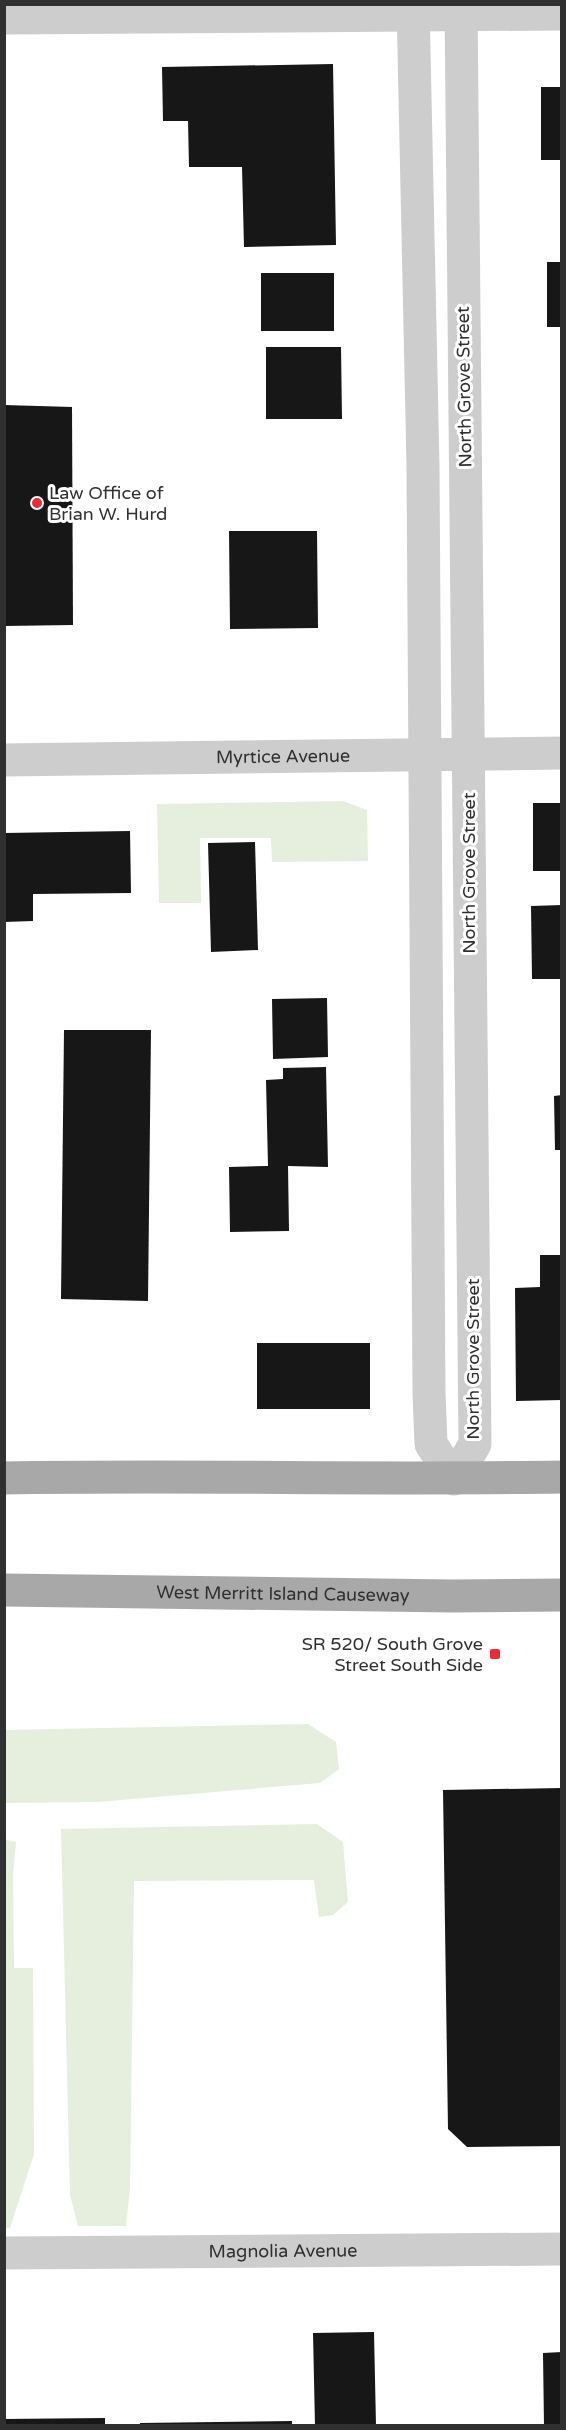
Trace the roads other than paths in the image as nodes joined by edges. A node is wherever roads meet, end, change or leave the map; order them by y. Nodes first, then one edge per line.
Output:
1 (413, 10) edge
2 (461, 10) edge
3 (561, 14) edge
4 (4, 18) edge
5 (423, 483) junction
6 (465, 485) junction
7 (561, 753) edge
8 (468, 754) junction
9 (424, 755) junction
10 (4, 760) edge
11 (472, 1186) junction
12 (428, 1187) junction
13 (561, 1477) edge
14 (4, 1478) edge
15 (454, 1479) junction
16 (4, 1590) edge
17 (561, 1595) edge
18 (561, 2249) edge
19 (4, 2253) edge

1 - 2 street
1 - 4 street
1 - 5 street
2 - 3 street
2 - 6 street, North Grove Street
5 - 6 street
5 - 9 street
6 - 8 street, North Grove Street
7 - 8 street, Myrtice Avenue
8 - 9 street, Myrtice Avenue
8 - 11 street, North Grove Street
9 - 10 street, Myrtice Avenue
9 - 12 street
11 - 12 street
11 - 15 street, North Grove Street
12 - 15 street
13 - 15 main road
14 - 15 main road
16 - 17 main road, West Merritt Island Causeway
18 - 19 street, Magnolia Avenue

